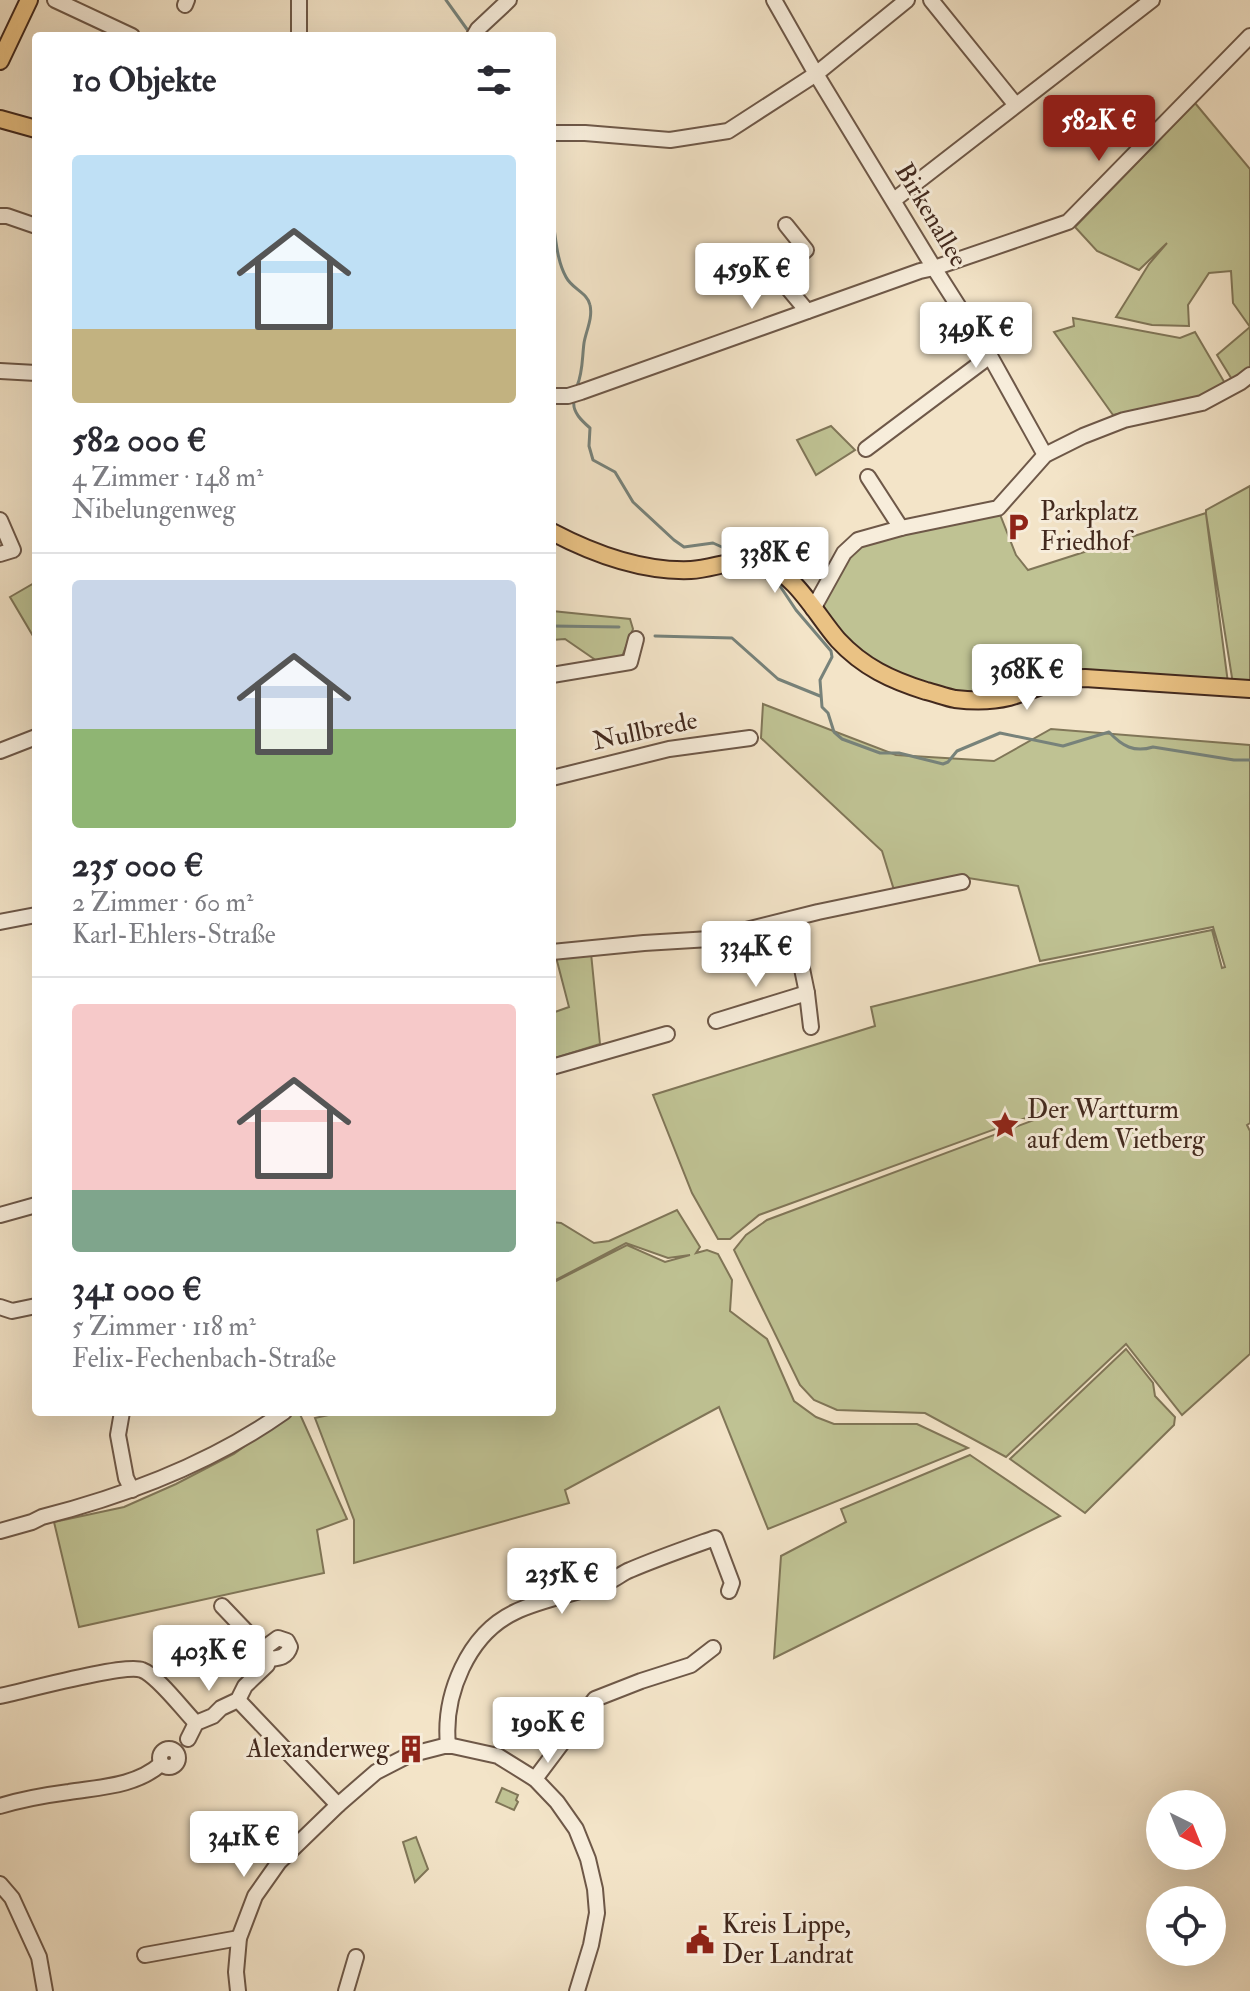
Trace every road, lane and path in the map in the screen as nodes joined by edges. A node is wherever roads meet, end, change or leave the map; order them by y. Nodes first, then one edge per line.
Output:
1 (29, 0) edge
2 (55, 0) edge
3 (299, 0) edge
4 (774, 0) edge
5 (907, 0) edge
6 (931, 0) edge
7 (1152, 0) edge
8 (503, 2) edge
9 (123, 32) edge
10 (299, 32) edge
11 (476, 32) edge
12 (5, 44) edge
13 (1247, 45) edge
14 (0, 61) edge
15 (816, 74) junction
16 (1015, 104) junction
17 (0, 110) edge
18 (0, 119) edge
19 (19, 123) junction
20 (32, 128) edge
21 (556, 133) edge
22 (894, 200) junction
23 (0, 216) edge
24 (32, 225) edge
25 (786, 225) dead end
26 (934, 268) junction
27 (807, 311) junction
28 (990, 356) junction
29 (0, 371) edge
30 (32, 373) edge
31 (1250, 375) edge
32 (556, 396) edge
33 (866, 449) dead end
34 (1045, 455) junction
35 (868, 477) dead end
36 (0, 520) edge
37 (901, 528) junction
38 (556, 534) edge
39 (0, 554) edge
40 (813, 609) junction
41 (636, 639) dead end
42 (556, 674) edge
43 (1250, 689) edge
44 (750, 738) dead end
45 (32, 739) edge
46 (0, 751) edge
47 (556, 777) edge
48 (962, 882) dead end
49 (32, 916) edge
50 (792, 920) junction
51 (0, 922) edge
52 (556, 952) edge
53 (807, 993) junction
54 (716, 1021) dead end
55 (811, 1027) dead end
56 (667, 1034) dead end
57 (556, 1066) edge
58 (32, 1206) edge
59 (0, 1215) edge
60 (0, 1307) edge
61 (32, 1307) edge
62 (121, 1416) edge
63 (278, 1416) edge
64 (132, 1490) junction
65 (0, 1531) edge
66 (729, 1591) dead end
67 (222, 1606) dead end
68 (713, 1648) dead end
69 (0, 1696) edge
70 (238, 1700) junction
71 (196, 1723) junction
72 (188, 1739) dead end
73 (448, 1745) junction
74 (161, 1764) dead end
75 (535, 1779) junction
76 (338, 1805) junction
77 (0, 1806) edge
78 (0, 1884) edge
79 (239, 1938) junction
80 (145, 1955) dead end
81 (356, 1957) dead end
82 (45, 1991) edge
83 (238, 1991) edge
84 (346, 1991) edge
85 (577, 1991) edge

1 - 12 main road
2 - 9 street
3 - 10 street
4 - 15 street, Birkenallee
5 - 15 street
6 - 16 street
7 - 16 street
8 - 11 street
12 - 14 main road
13 - 26 street
15 - 21 street
15 - 22 street, Birkenallee
16 - 22 street
17 - 19 main road
18 - 19 main road
19 - 20 main road
22 - 26 street, Birkenallee
23 - 24 street
25 - 27 street
26 - 27 street
26 - 28 street, Birkenallee
27 - 32 street
28 - 33 street
28 - 34 street, Birkenallee
29 - 30 street
31 - 34 street
34 - 37 street
35 - 37 street
36 - 39 street
37 - 40 street
38 - 40 main road
40 - 43 main road
41 - 42 street
44 - 47 street, Nullbrede
45 - 46 street
48 - 50 street
49 - 51 street
50 - 52 street
50 - 53 street
53 - 54 street
53 - 55 street
56 - 57 street
58 - 59 street
60 - 61 street
62 - 64 street
63 - 64 street
64 - 65 street
66 - 73 street
67 - 70 street
68 - 75 street
69 - 71 street
70 - 71 street
70 - 76 street
71 - 72 street
73 - 75 street
73 - 76 street
74 - 77 street
75 - 85 street
76 - 79 street
78 - 82 street
79 - 80 street
79 - 83 street
81 - 84 street

